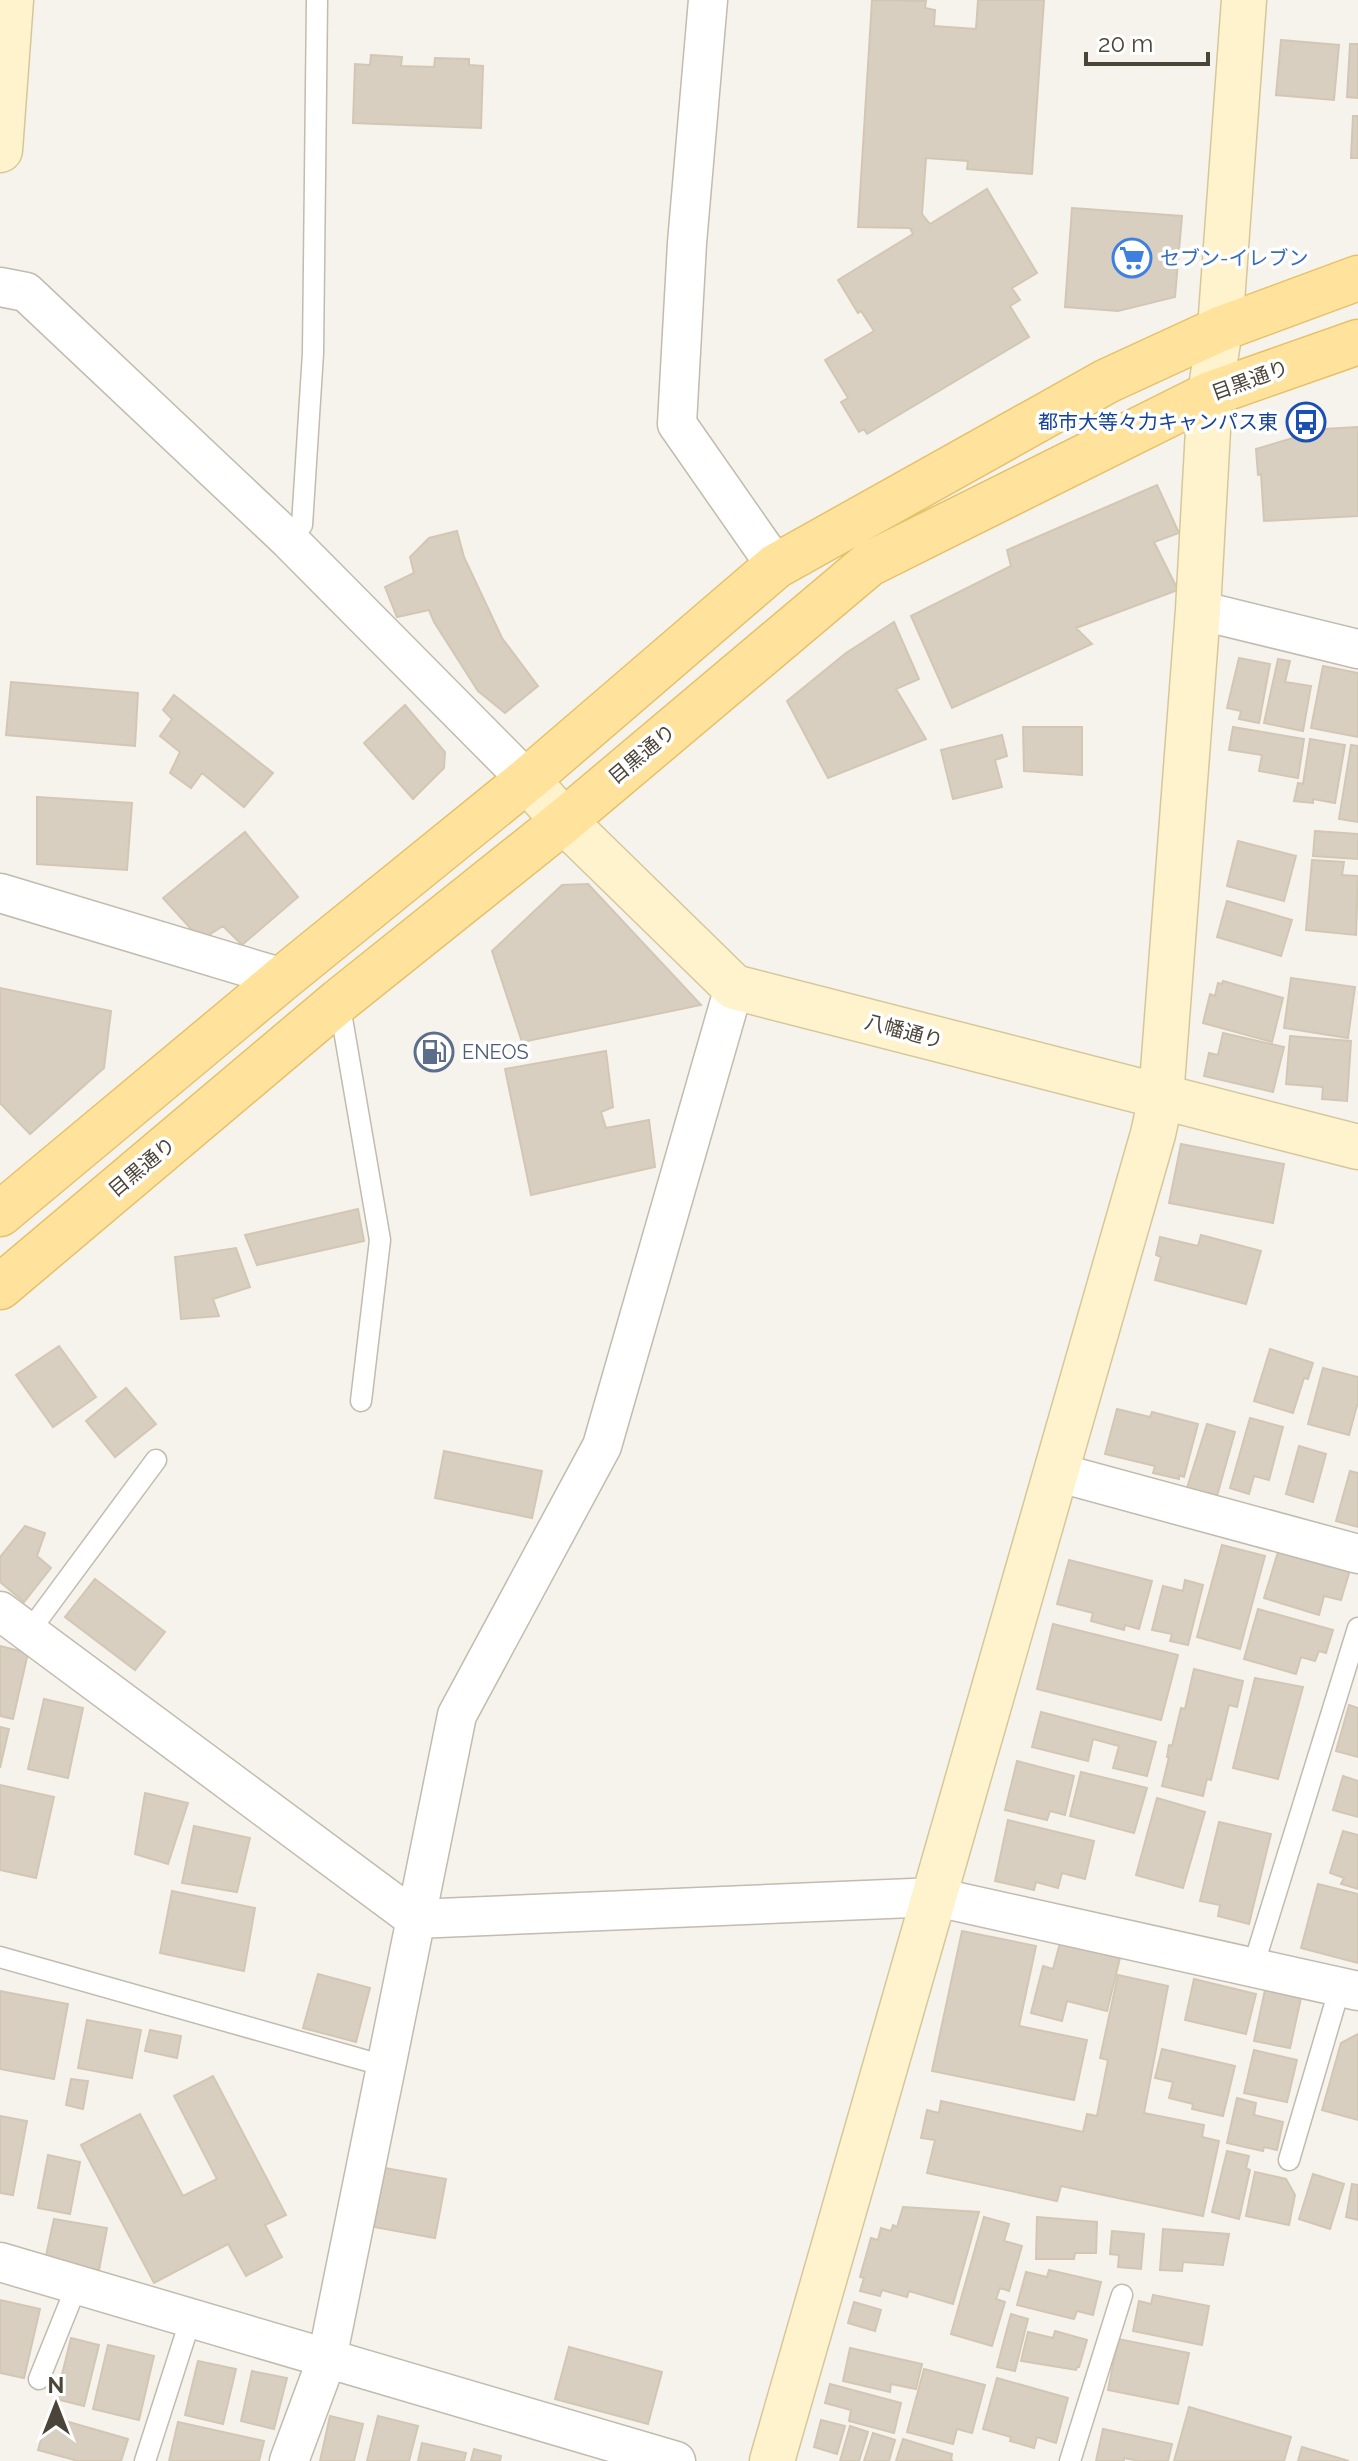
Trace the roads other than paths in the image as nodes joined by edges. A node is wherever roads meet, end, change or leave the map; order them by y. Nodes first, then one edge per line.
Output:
1 (11, 0) edge
2 (317, 0) edge
3 (708, 0) edge
4 (1244, 0) edge
5 (0, 150) edge
6 (1358, 278) edge
7 (0, 287) edge
8 (1220, 329) junction
9 (1358, 342) edge
10 (1210, 394) junction
11 (289, 540) junction
12 (776, 566) junction
13 (1198, 610) junction
14 (1358, 649) edge
15 (527, 780) junction
16 (564, 821) junction
17 (0, 893) edge
18 (283, 978) junction
19 (734, 987) junction
20 (339, 1001) junction
21 (1161, 1097) junction
22 (1358, 1147) edge
23 (0, 1214) edge
24 (0, 1287) edge
25 (361, 1401) dead end
26 (156, 1460) dead end
27 (1056, 1472) junction
28 (1358, 1554) edge
29 (14, 1622) edge
30 (1358, 1628) edge
31 (936, 1897) junction
32 (415, 1919) junction
33 (0, 1957) edge
34 (1253, 1967) junction
35 (1349, 1989) edge
36 (385, 2066) junction
37 (1289, 2160) dead end
38 (0, 2262) edge
39 (77, 2285) junction
40 (1122, 2295) dead end
41 (191, 2318) junction
42 (327, 2359) junction
43 (39, 2379) dead end
44 (145, 2461) edge
45 (289, 2461) edge
46 (676, 2461) edge
47 (772, 2461) edge
48 (1070, 2461) edge

1 - 5 street
2 - 11 lane
3 - 12 street
4 - 8 street
6 - 8 main road
7 - 11 street
8 - 10 street
8 - 12 main road
9 - 10 main road, 目黒通り
10 - 13 street
10 - 16 main road, 目黒通り
11 - 15 street
12 - 15 main road
13 - 14 street
13 - 21 street
15 - 16 street, 八幡通り
15 - 18 main road
16 - 19 street, 八幡通り
16 - 20 main road, 目黒通り
17 - 18 street
18 - 23 main road
19 - 21 street, 八幡通り
19 - 32 street
20 - 24 main road, 目黒通り
20 - 25 lane
21 - 22 street, 八幡通り
21 - 27 street
26 - 29 lane
27 - 28 street
27 - 31 street
29 - 32 street
30 - 34 lane
31 - 32 street
31 - 34 street
31 - 47 street
32 - 36 street
33 - 36 lane
34 - 35 street
35 - 37 lane
36 - 42 street
38 - 39 street
39 - 41 street
39 - 43 lane
40 - 48 lane
41 - 42 street
41 - 44 lane
42 - 45 street
42 - 46 street

